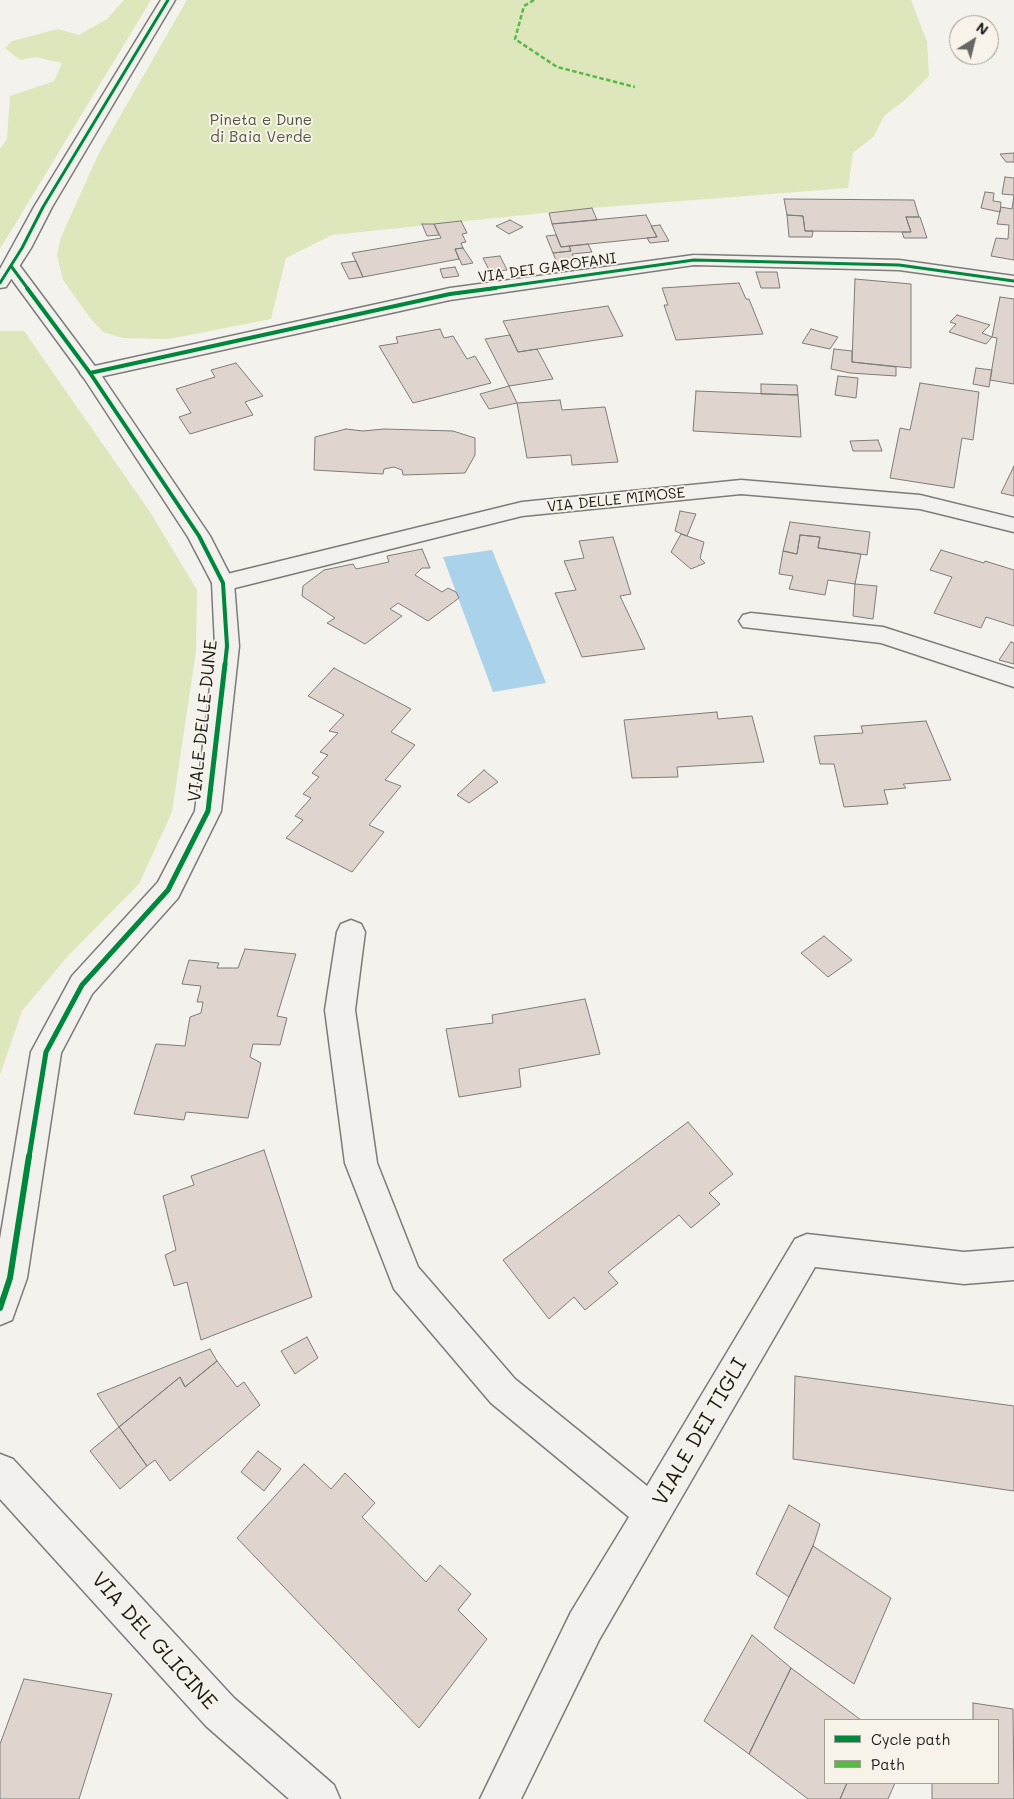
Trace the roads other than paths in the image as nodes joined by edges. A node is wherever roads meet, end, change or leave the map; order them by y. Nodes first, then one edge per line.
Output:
1 (168, 0) edge
2 (5, 274) edge
3 (1014, 281) edge
4 (90, 373) junction
5 (1014, 525) edge
6 (223, 583) junction
7 (752, 621) dead end
8 (1014, 678) edge
9 (350, 932) dead end
10 (1014, 1264) edge
11 (0, 1308) edge
12 (0, 1472) edge
13 (652, 1513) junction
14 (320, 1799) edge
15 (500, 1799) edge

1 - 2 street
2 - 4 street, VIALE DELLE DUNE
3 - 4 street, VIA DEI GAROFANI
4 - 6 street, VIALE DELLE DUNE
5 - 6 street, VIA DELLE MIMOSE
6 - 11 street, VIALE DELLE DUNE
7 - 8 street
9 - 13 street
10 - 13 street, VIALE DEI TIGLI
12 - 14 street, VIA DEL GLICINE
13 - 15 street, VIALE DEI TIGLI

